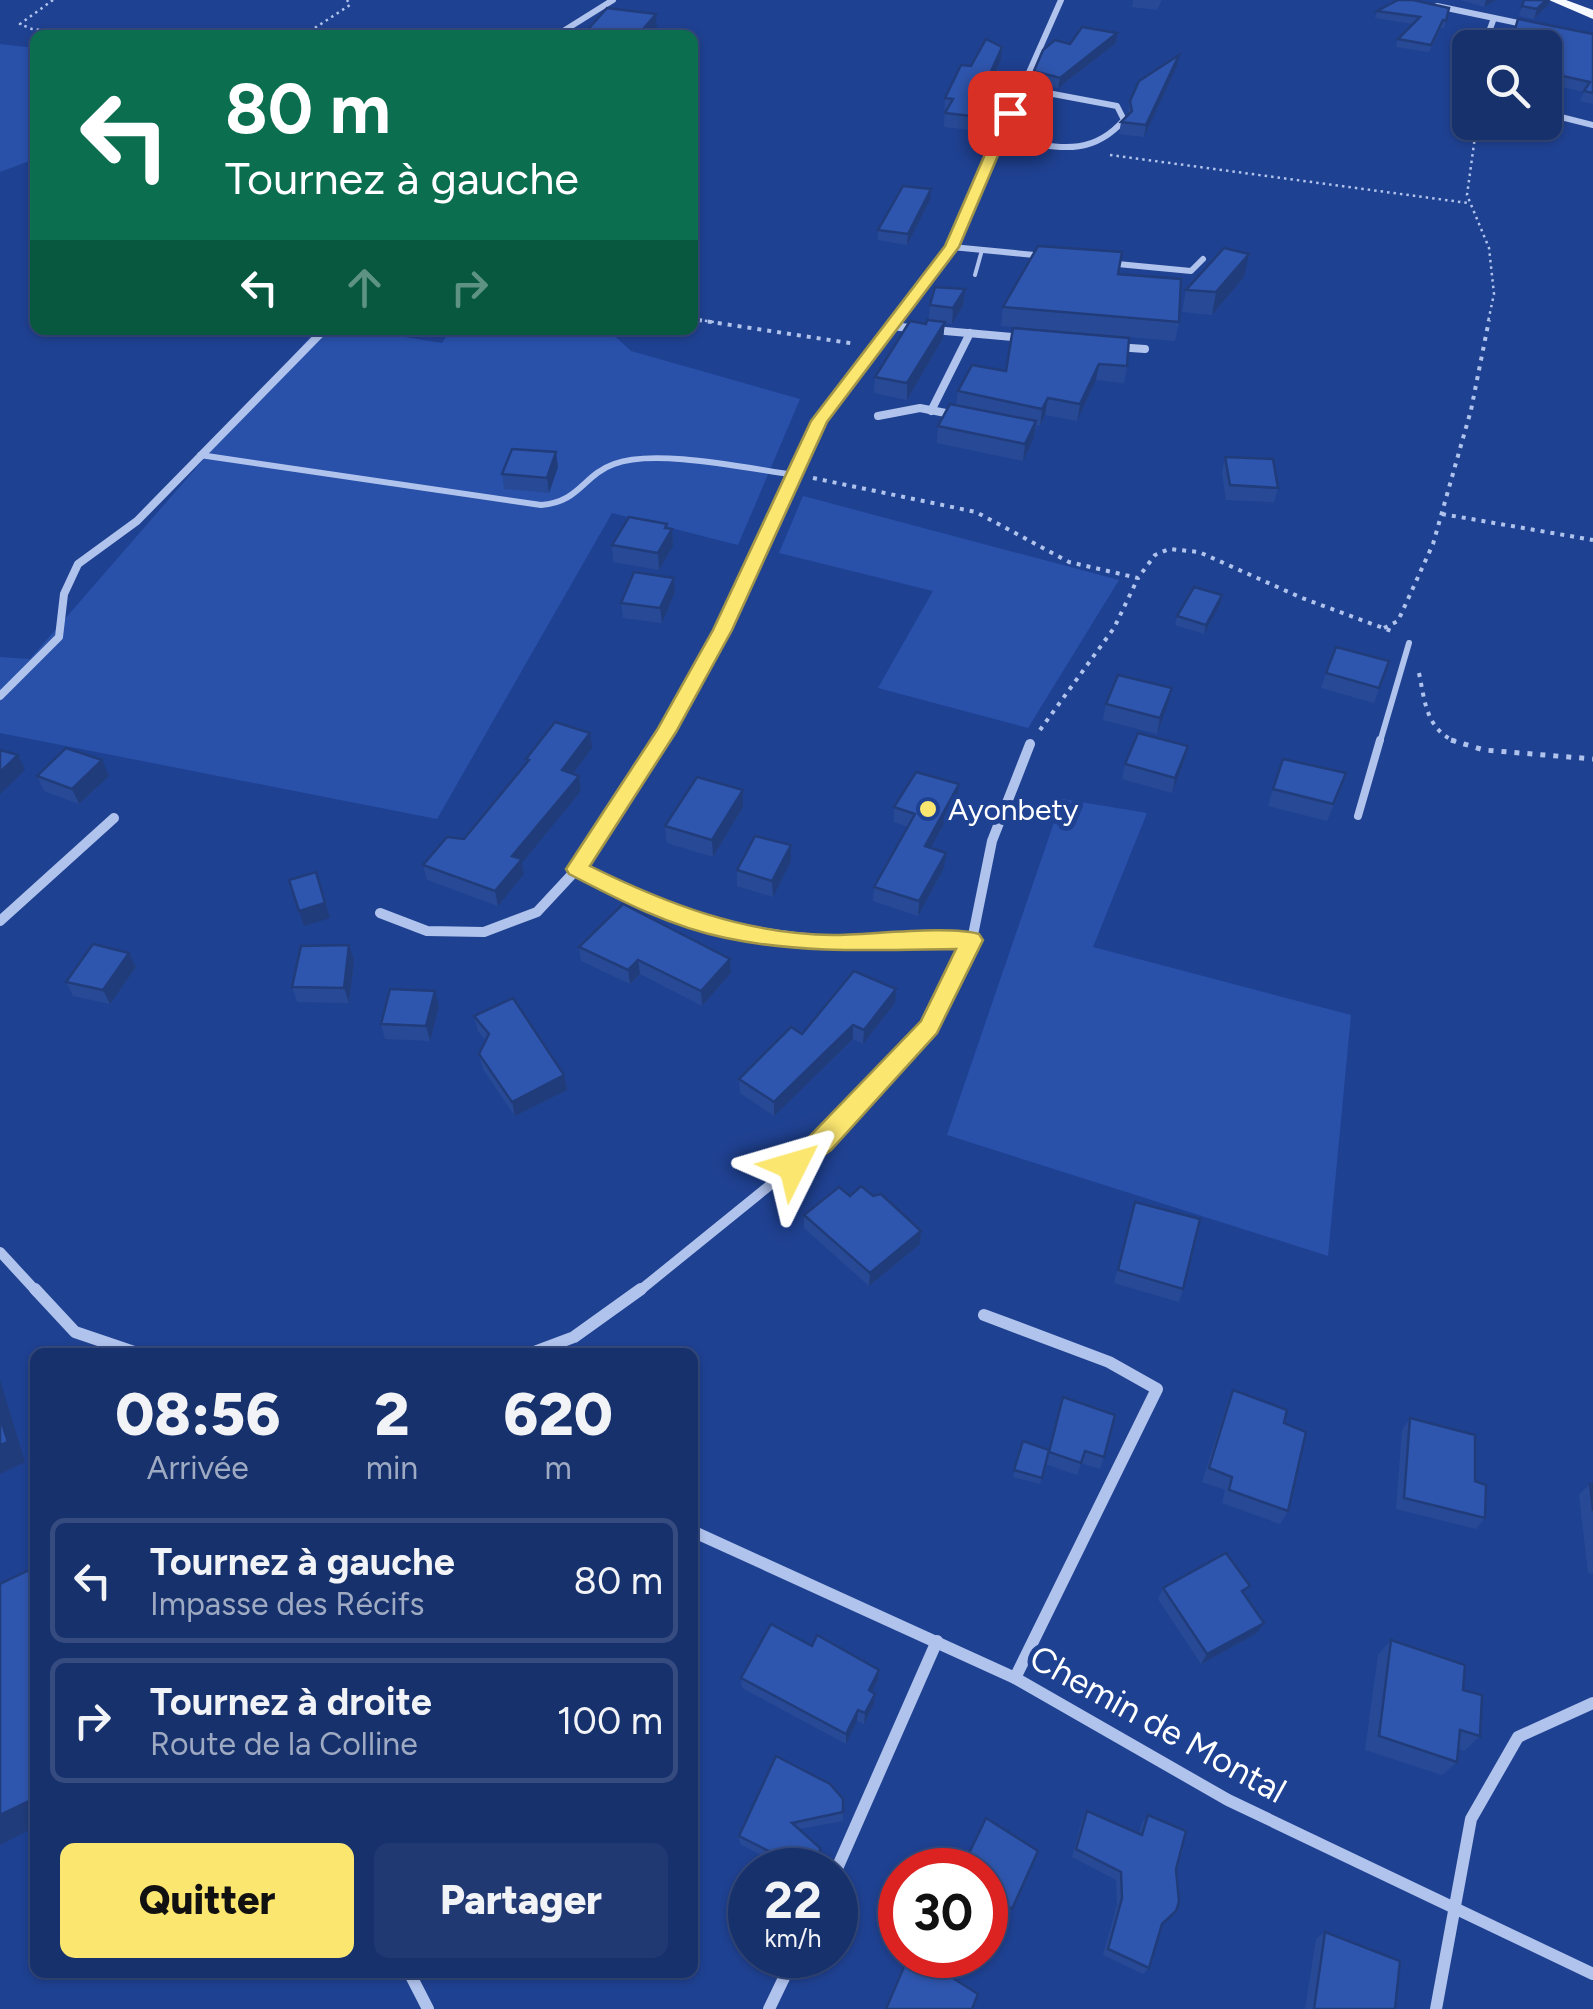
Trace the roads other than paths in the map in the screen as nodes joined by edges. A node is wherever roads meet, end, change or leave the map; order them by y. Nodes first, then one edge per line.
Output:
1 (613, 0) edge
2 (1060, 0) edge
3 (1555, 0) edge
4 (1423, 4) edge
5 (1593, 15) edge
6 (1494, 18) junction
7 (1543, 28) edge
8 (565, 30) edge
9 (1490, 30) edge
10 (1021, 88) junction
11 (1562, 117) edge
12 (1593, 125) edge
13 (999, 139) junction
14 (952, 247) junction
15 (982, 250) junction
16 (1059, 258) edge
17 (1203, 258) dead end
18 (1098, 262) edge
19 (1155, 268) junction
20 (975, 275) dead end
21 (1154, 278) edge
22 (889, 326) junction
23 (970, 333) junction
24 (319, 335) edge
25 (1028, 338) edge
26 (1106, 346) edge
27 (1145, 349) dead end
28 (932, 410) junction
29 (878, 416) dead end
30 (966, 418) edge
31 (198, 455) junction
32 (795, 475) junction
33 (1409, 643) road end
34 (0, 696) edge
35 (1030, 744) road end
36 (1358, 816) dead end
37 (114, 818) dead end
38 (577, 869) junction
39 (380, 913) dead end
40 (0, 921) edge
41 (972, 940) junction
42 (0, 1252) edge
43 (984, 1315) dead end
44 (122, 1348) edge
45 (545, 1348) edge
46 (698, 1534) edge
47 (937, 1641) junction
48 (1015, 1678) junction
49 (1593, 1703) edge
50 (846, 1848) edge
51 (1452, 1908) junction
52 (1593, 1974) edge
53 (412, 1978) edge
54 (784, 1978) edge
55 (428, 2009) edge
56 (769, 2009) edge
57 (1436, 2009) edge

1 - 8 street
2 - 10 street
3 - 5 main road
4 - 6 street
6 - 7 street
6 - 9 street
10 - 13 street
10 - 13 street
11 - 12 street
13 - 14 street
14 - 15 street
14 - 22 street
15 - 16 street
15 - 20 lane
17 - 19 street
18 - 19 street
19 - 21 lane
22 - 23 street
22 - 32 street
23 - 25 street
23 - 28 street
24 - 31 street
26 - 27 street
28 - 29 street
28 - 30 street
31 - 32 lane
31 - 34 street
32 - 38 street
33 - 36 lane
35 - 41 street
37 - 40 street
38 - 39 street
38 - 41 street
41 - 45 street
42 - 44 street
43 - 48 street
46 - 47 street, Chemin de Montal
47 - 48 street, Chemin de Montal
47 - 50 street
48 - 51 street, Chemin de Montal
49 - 51 street
51 - 52 street, Chemin de Montal
51 - 57 street
53 - 55 street
54 - 56 street

